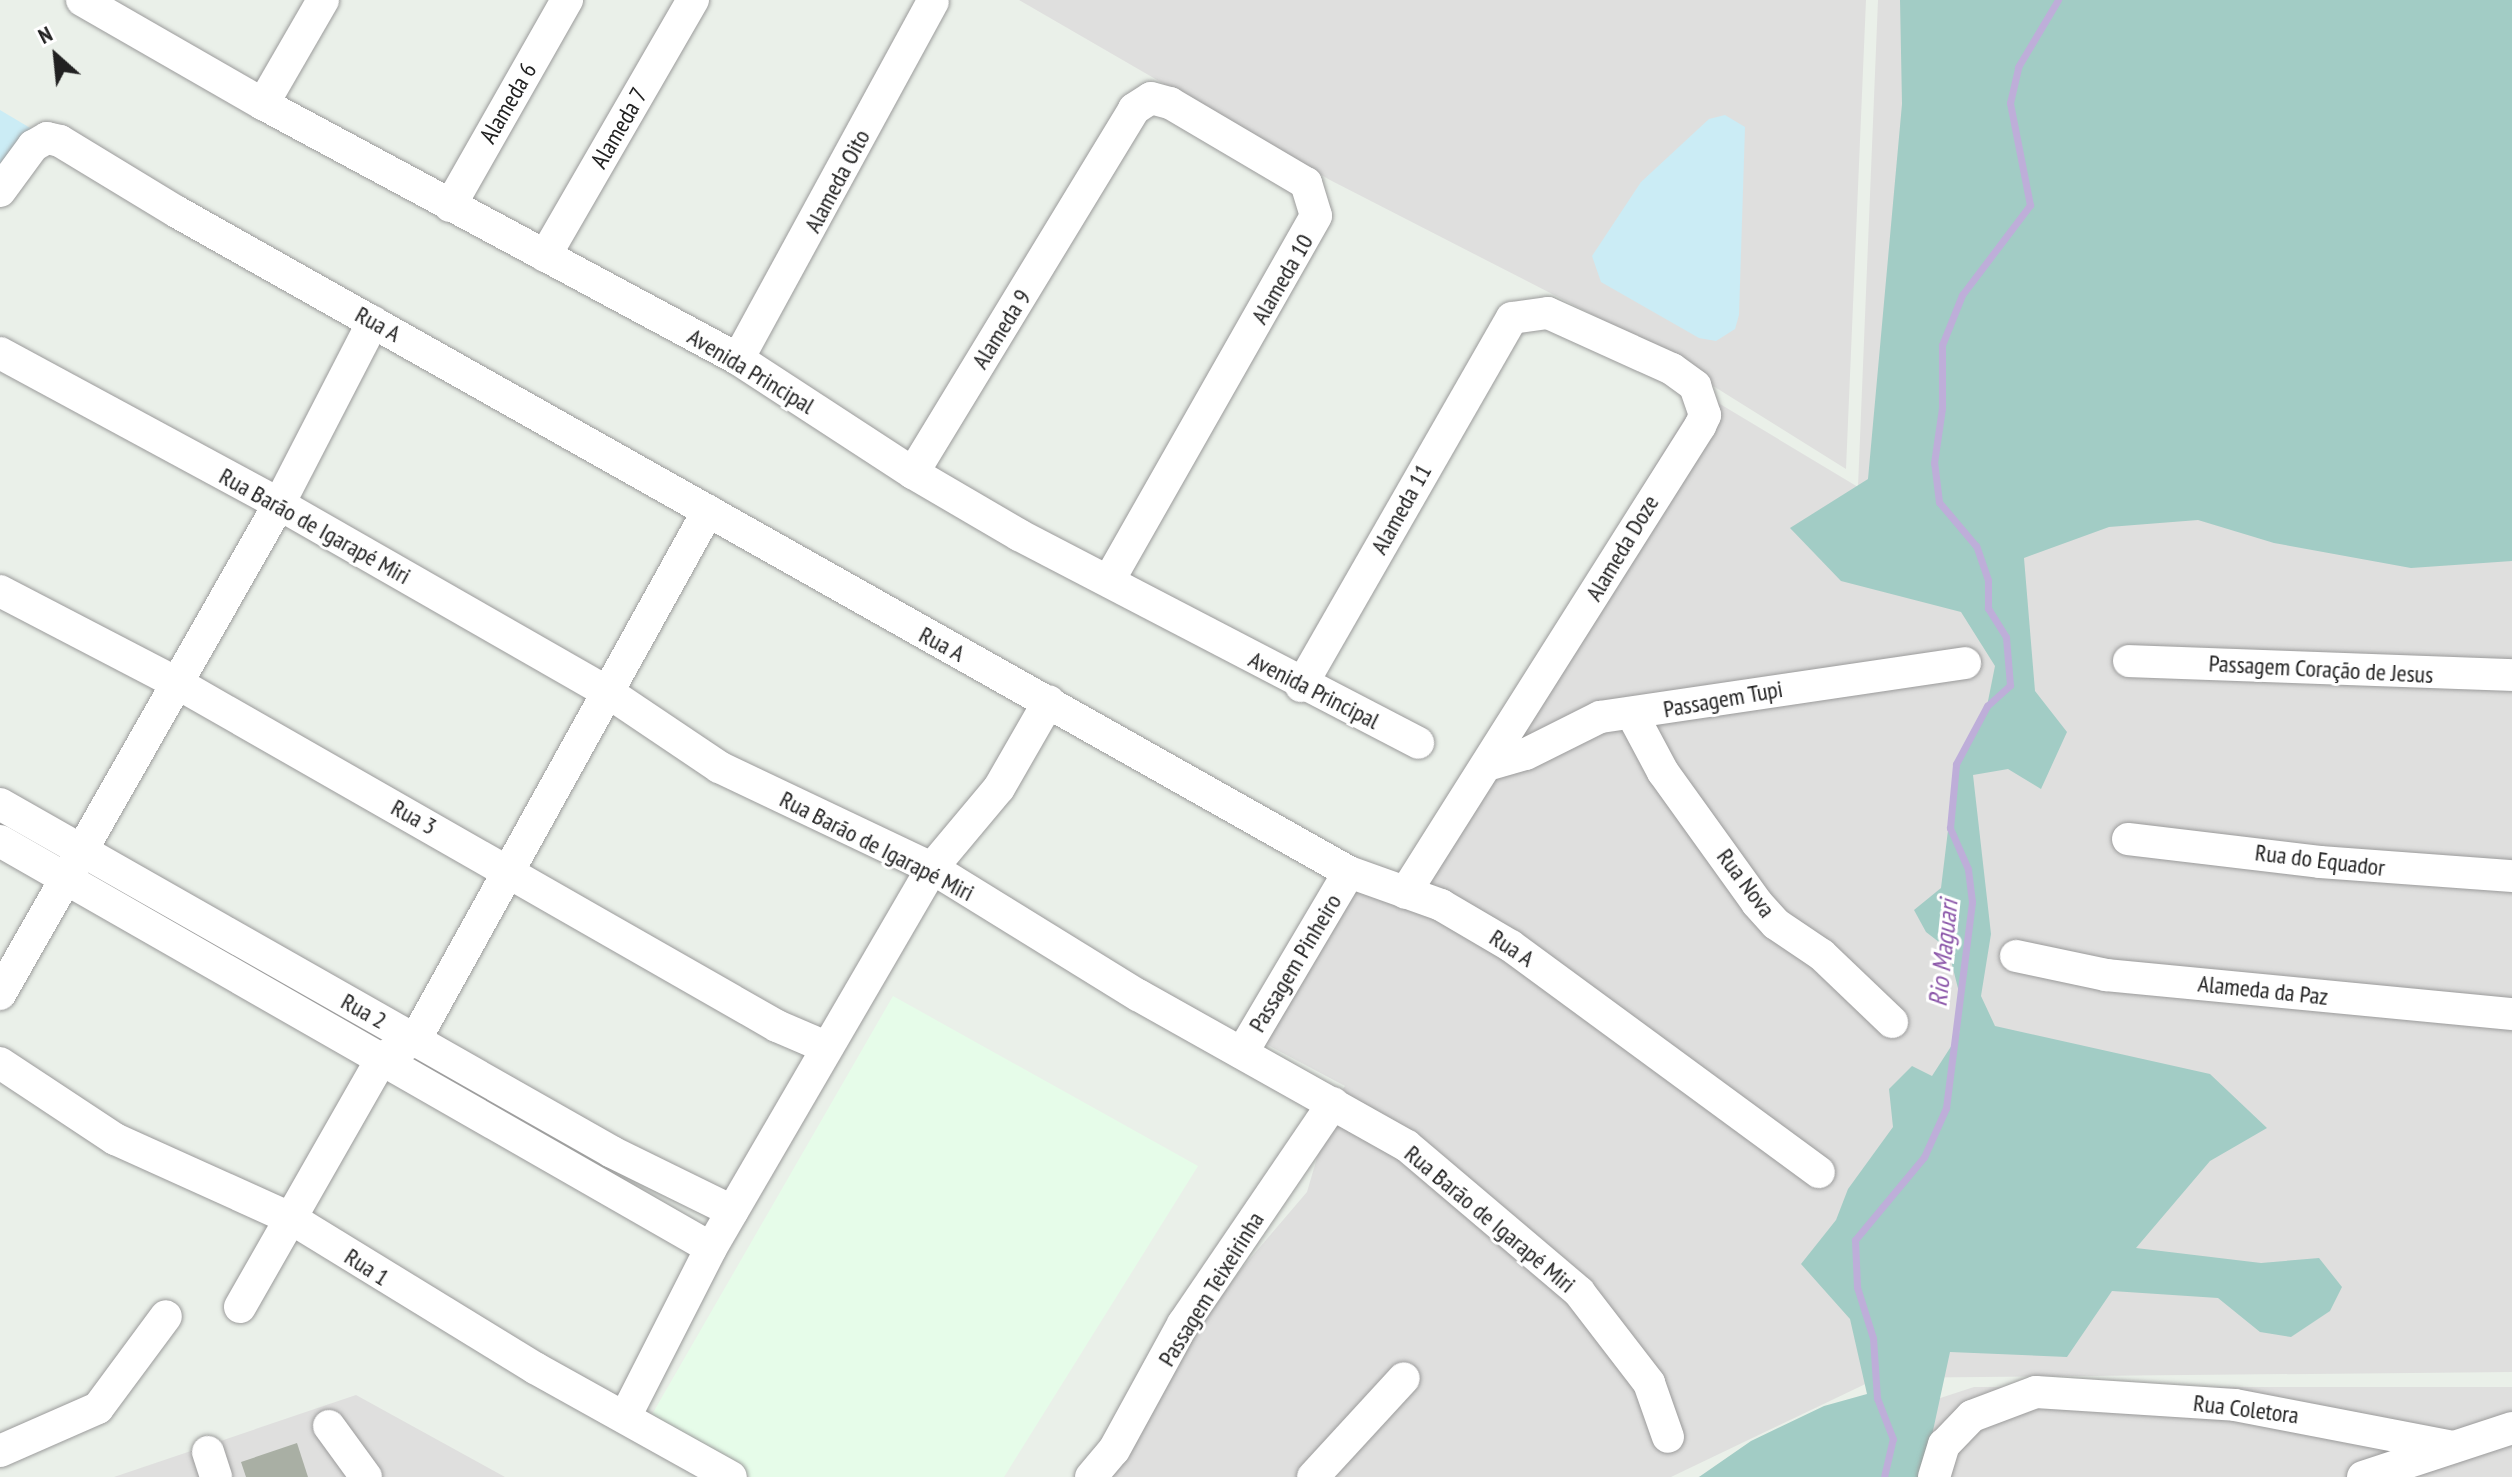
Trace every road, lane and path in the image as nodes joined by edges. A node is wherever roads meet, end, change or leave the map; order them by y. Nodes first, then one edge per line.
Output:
1 (82, 0) edge
2 (323, 0) edge
3 (567, 0) edge
4 (693, 0) edge
5 (933, 2) edge
6 (263, 104) junction
7 (1092, 187) joint
8 (0, 191) edge
9 (450, 206) junction
10 (545, 256) junction
11 (373, 322) junction
12 (1500, 333) joint
13 (0, 353) edge
14 (738, 359) junction
15 (913, 473) junction
16 (279, 504) junction
17 (708, 511) junction
18 (1110, 579) junction
19 (0, 591) edge
20 (2129, 661) dead end
21 (1965, 663) dead end
22 (2512, 675) edge
23 (177, 683) junction
24 (1301, 686) junction
25 (609, 693) junction
26 (1049, 701) junction
27 (1632, 714) junction
28 (1418, 743) dead end
29 (1490, 764) junction
30 (0, 804) edge
31 (2128, 839) dead end
32 (0, 841) edge
33 (86, 851) junction
34 (932, 868) junction
35 (508, 871) junction
36 (1349, 872) junction
37 (2512, 876) edge
38 (68, 879) junction
39 (1405, 893) junction
40 (2016, 956) dead end
41 (0, 994) edge
42 (2512, 1014) edge
43 (1892, 1022) dead end
44 (415, 1040) junction
45 (826, 1047) junction
46 (1242, 1053) junction
47 (382, 1058) junction
48 (0, 1063) edge
49 (1333, 1103) junction
50 (1819, 1172) dead end
51 (732, 1211) junction
52 (292, 1219) junction
53 (711, 1248) junction
54 (240, 1307) dead end
55 (166, 1316) dead end
56 (1404, 1378) dead end
57 (626, 1415) junction
58 (329, 1426) dead end
59 (2512, 1428) edge
60 (1668, 1437) dead end
61 (2453, 1447) junction
62 (0, 1451) edge
63 (366, 1477) edge
64 (731, 1477) edge
65 (1091, 1477) edge
66 (1313, 1477) edge
67 (1934, 1477) edge
68 (2363, 1477) edge

1 - 6 street, Avenida Principal
2 - 6 street
3 - 9 street, Alameda 6
4 - 10 street, Alameda 7
5 - 14 street, Alameda Oito
6 - 9 street, Avenida Principal
7 - 15 street, Alameda 9
7 - 18 street, Alameda 10
8 - 11 street, Rua A
9 - 10 street, Avenida Principal
10 - 14 street, Avenida Principal
11 - 16 street
11 - 17 street, Rua A
12 - 24 street, Alameda 11
12 - 29 street, Alameda Doze
13 - 16 street, Rua Barão de Igarapé Miri
14 - 15 street, Avenida Principal
15 - 18 street, Avenida Principal
16 - 23 street
16 - 25 street, Rua Barão de Igarapé Miri
17 - 25 street
17 - 26 street, Rua A
18 - 24 street, Avenida Principal
19 - 23 street, Rua 3
20 - 22 street, Passagem Coração de Jesus
21 - 27 street, Passagem Tupi
23 - 33 street
23 - 35 street, Rua 3
24 - 28 street, Avenida Principal
25 - 34 street, Rua Barão de Igarapé Miri
25 - 35 street
26 - 34 street
26 - 36 street, Rua A
27 - 29 street, Passagem Tupi
27 - 43 street, Rua Nova
29 - 39 street, Alameda Doze
30 - 33 street, Rua 2
31 - 37 street, Rua do Equador
32 - 38 street, Rua 2
33 - 38 street
33 - 44 street, Rua 2
34 - 45 street
34 - 46 street, Rua Barão de Igarapé Miri
35 - 44 street
35 - 45 street, Rua 3
36 - 39 street, Rua A
36 - 46 street, Passagem Pinheiro
38 - 41 street
38 - 47 street, Rua 2
39 - 50 street, Rua A
40 - 42 street, Alameda da Paz
44 - 47 street
44 - 51 street, Rua 2
45 - 51 street
46 - 49 street, Rua Barão de Igarapé Miri
47 - 52 street
47 - 53 street, Rua 2
48 - 52 street, Rua 1
49 - 60 street, Rua Barão de Igarapé Miri
49 - 65 street, Passagem Teixeirinha
51 - 53 street
52 - 54 street
52 - 57 street, Rua 1
53 - 57 street
55 - 62 street
56 - 66 street
57 - 64 street, Rua 1
58 - 63 street
59 - 61 street
61 - 67 street, Rua Coletora
61 - 68 street

